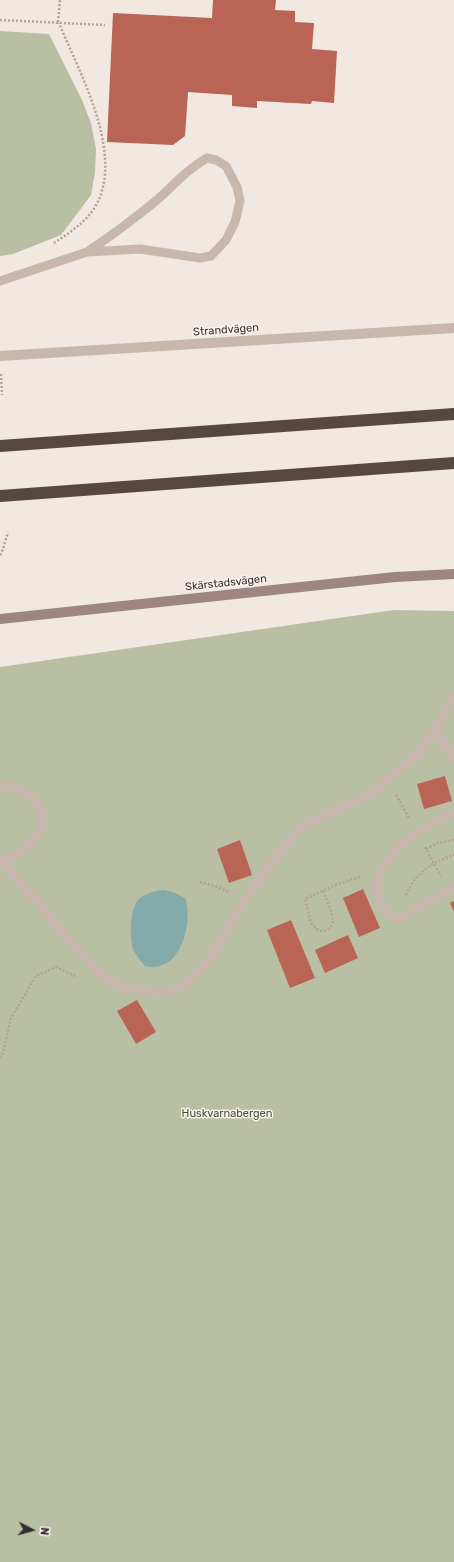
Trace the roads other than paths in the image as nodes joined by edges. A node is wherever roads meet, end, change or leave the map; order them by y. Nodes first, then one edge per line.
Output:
1 (87, 252) junction
2 (0, 281) edge
3 (454, 328) edge
4 (0, 356) edge
5 (454, 414) edge
6 (0, 446) edge
7 (454, 463) edge
8 (0, 496) edge
9 (454, 574) edge
10 (0, 619) edge
11 (454, 696) edge
12 (432, 735) junction
13 (454, 758) edge
14 (0, 784) edge
15 (454, 813) edge
16 (1, 860) edge
17 (454, 887) edge

1 - 1 lane
1 - 2 lane
3 - 4 street, Strandvägen
5 - 6 highway
7 - 8 highway
9 - 10 main road, Skärstadsvägen
11 - 12 lane
12 - 13 lane
12 - 16 lane
14 - 16 lane
15 - 17 lane

